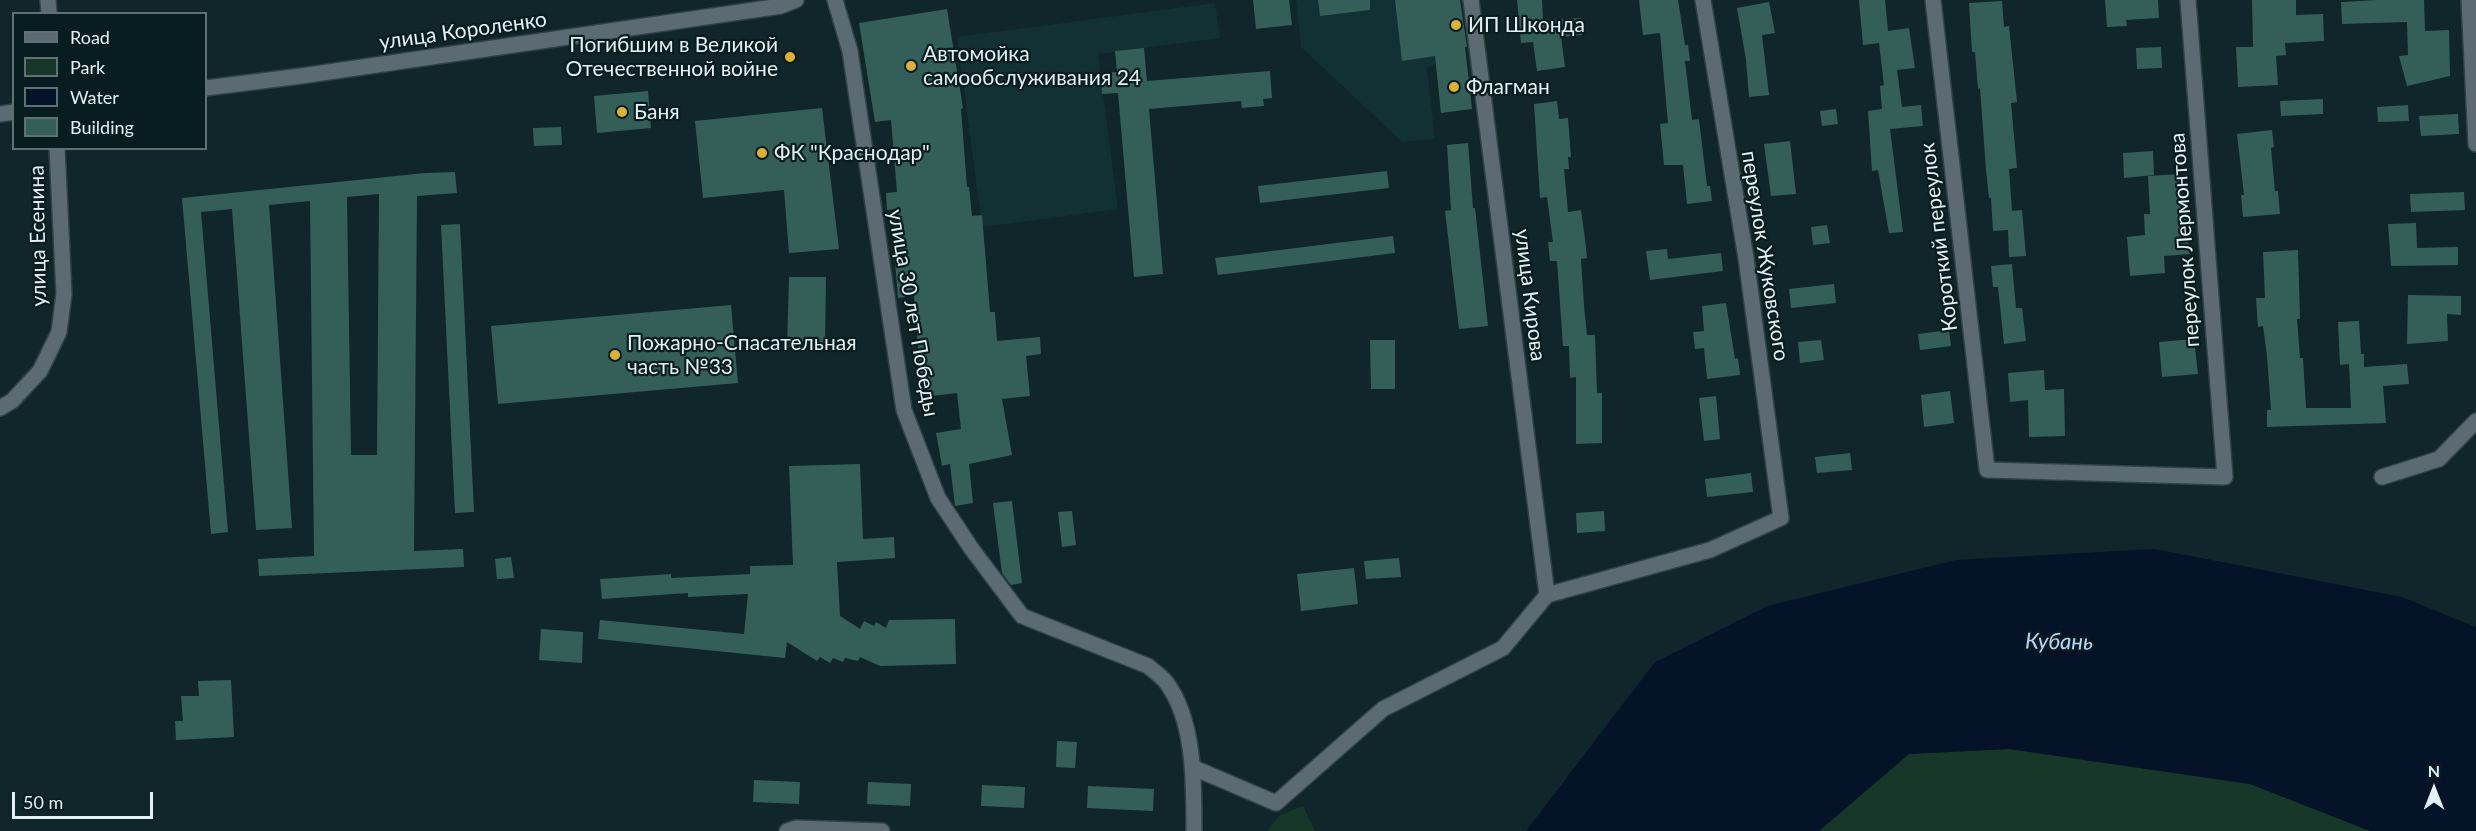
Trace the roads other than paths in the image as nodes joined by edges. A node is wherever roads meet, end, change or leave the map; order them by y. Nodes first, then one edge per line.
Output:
1 (796, 0) edge
2 (835, 0) edge
3 (1471, 0) edge
4 (1703, 0) edge
5 (1933, 0) edge
6 (2188, 0) edge
7 (2469, 0) edge
8 (207, 87) edge
9 (2476, 144) edge
10 (57, 150) edge
11 (0, 408) edge
12 (2476, 421) edge
13 (2224, 477) joint
14 (2382, 477) dead end
15 (1547, 595) junction
16 (1194, 768) junction
17 (787, 831) edge
18 (882, 831) edge
19 (1194, 831) edge

1 - 8 street, улица Короленко
2 - 16 street, улица 30 лет Победы
3 - 15 street, улица Кирова
4 - 15 street, переулок Жуковского
5 - 13 street, Короткий переулок
6 - 13 street, переулок Лермонтова
7 - 9 street
10 - 11 street, улица Есенина
12 - 14 street
15 - 16 street
16 - 19 street, улица 30 лет Победы
17 - 18 street

